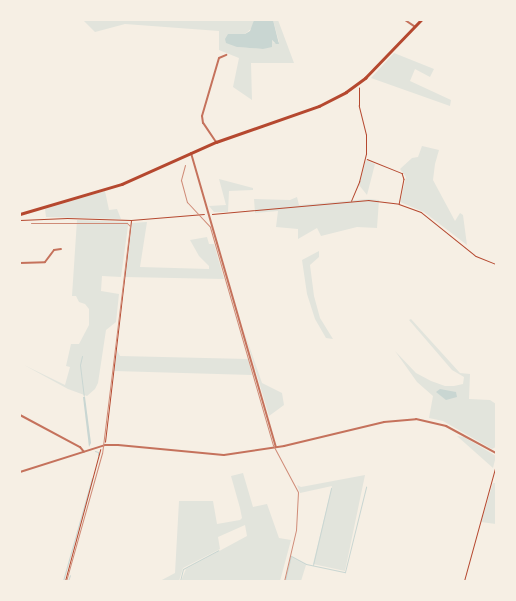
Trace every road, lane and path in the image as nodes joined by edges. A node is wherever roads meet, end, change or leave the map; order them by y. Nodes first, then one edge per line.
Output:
1 (405, 20) edge
2 (421, 20) edge
3 (414, 26) junction
4 (226, 55) dead end
5 (358, 84) junction
6 (216, 142) junction
7 (191, 153) junction
8 (366, 158) junction
9 (350, 202) junction
10 (399, 204) junction
11 (20, 214) edge
12 (209, 214) junction
13 (20, 220) edge
14 (131, 220) junction
15 (61, 249) dead end
16 (20, 263) edge
17 (496, 264) edge
18 (20, 415) edge
19 (105, 446) junction
20 (100, 447) junction
21 (276, 447) junction
22 (84, 452) junction
23 (496, 453) edge
24 (496, 465) edge
25 (20, 472) edge
26 (66, 581) edge
27 (464, 581) edge

1 - 3 street
2 - 3 main road
3 - 5 main road
4 - 6 street
5 - 6 main road
5 - 8 path
6 - 7 main road
7 - 11 main road
7 - 12 street
8 - 9 path
8 - 10 path
9 - 10 path
9 - 12 path
10 - 17 path
12 - 14 path
12 - 21 street
13 - 14 path
14 - 19 path
15 - 16 street
18 - 22 street
19 - 20 street
19 - 21 street
20 - 22 street
20 - 26 path
21 - 23 street
22 - 25 street
24 - 27 path

